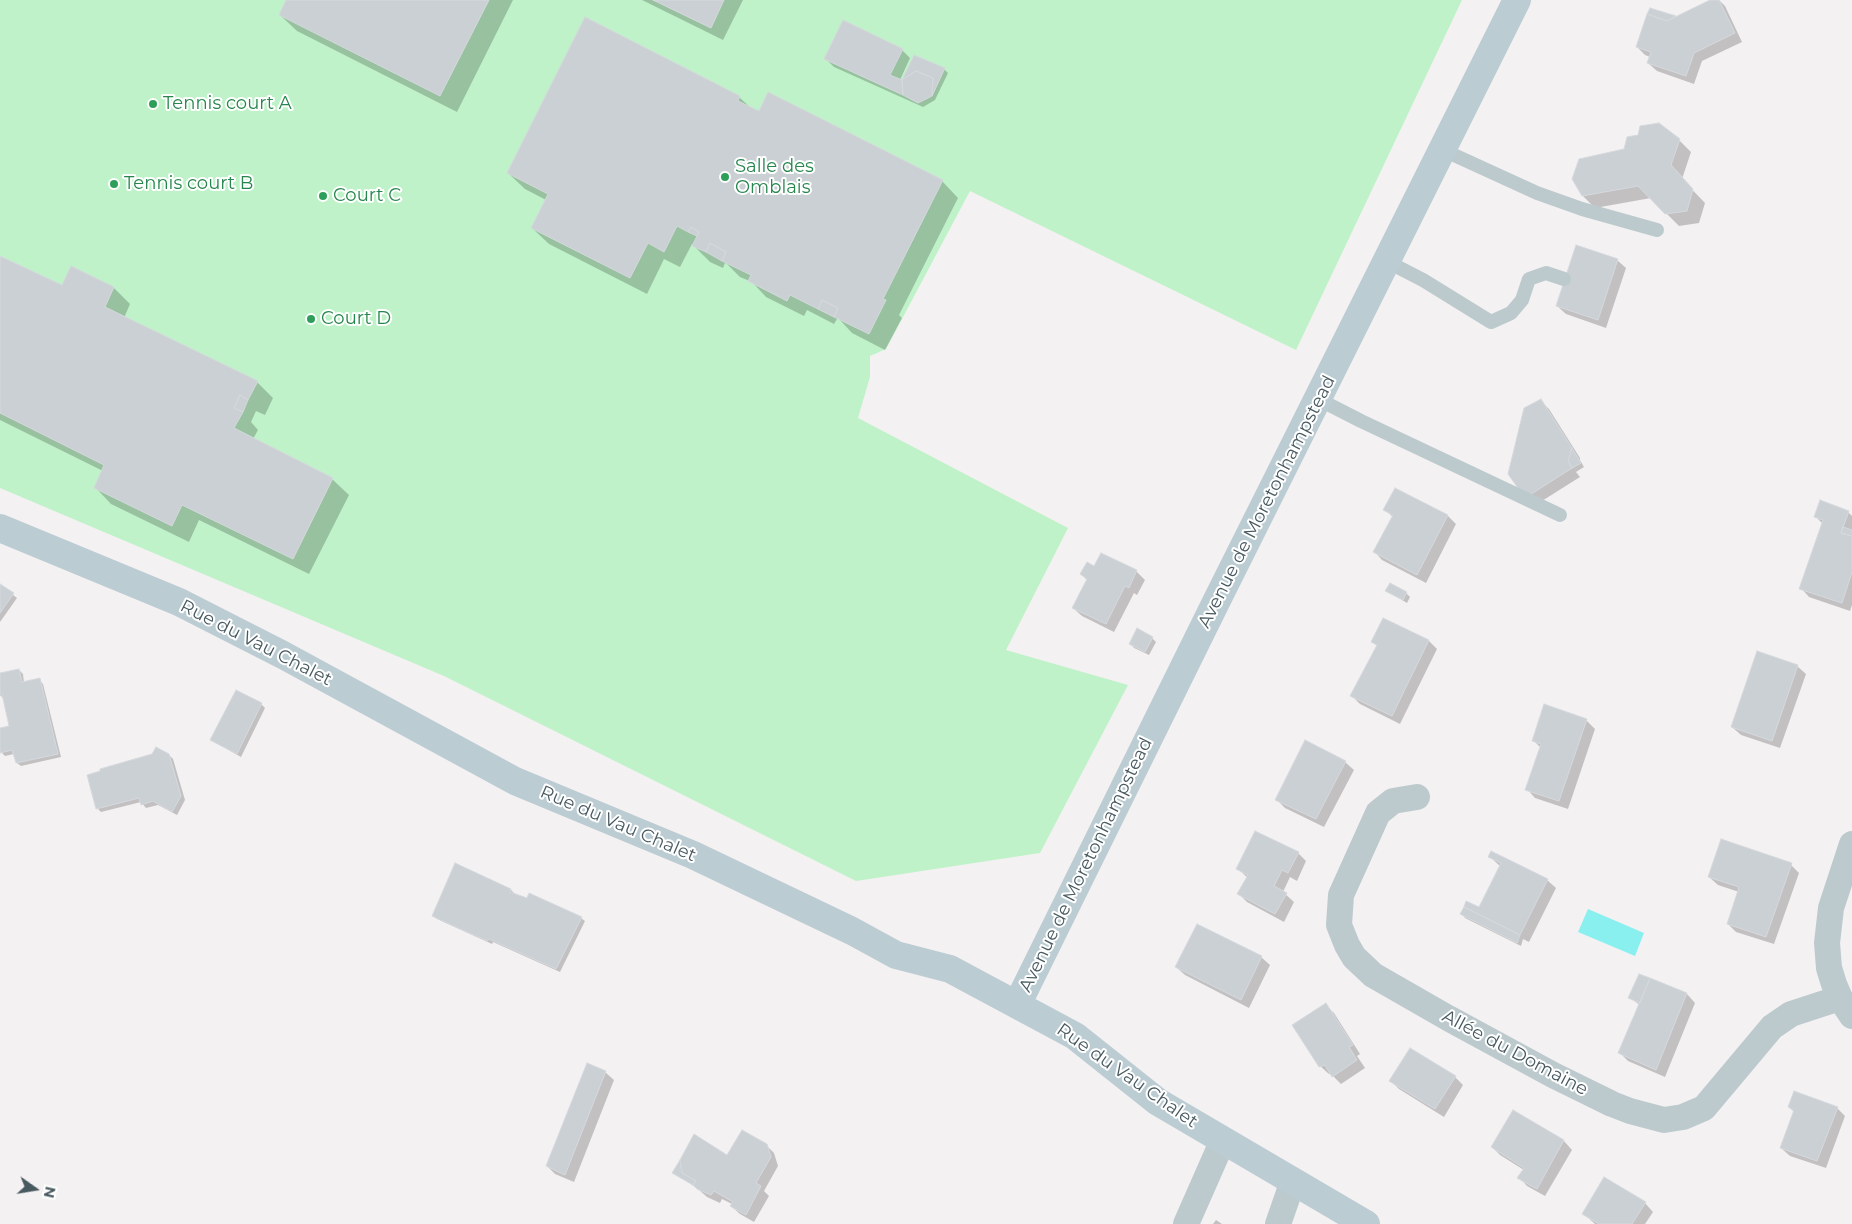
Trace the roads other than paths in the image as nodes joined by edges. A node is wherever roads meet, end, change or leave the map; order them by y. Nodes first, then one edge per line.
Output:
1 (1517, 0) edge
2 (1442, 150) junction
3 (1657, 230) dead end
4 (1386, 261) junction
5 (1564, 279) dead end
6 (1318, 399) junction
7 (1560, 515) dead end
8 (0, 528) edge
9 (1417, 796) dead end
10 (1852, 844) edge
11 (1018, 1005) junction
12 (1846, 1007) edge
13 (1223, 1140) junction
14 (1293, 1181) junction
15 (1186, 1224) edge
16 (1278, 1224) edge
17 (1366, 1224) edge

1 - 2 street, Avenue de Moretonhampstead
2 - 3 lane
2 - 4 street, Avenue de Moretonhampstead
4 - 5 lane
4 - 6 street, Avenue de Moretonhampstead
6 - 7 lane
6 - 11 street, Avenue de Moretonhampstead
8 - 11 street, Rue du Vau Chalet
9 - 12 street, Allée du Domaine
10 - 12 street
11 - 13 street, Rue du Vau Chalet
13 - 14 street, Rue du Vau Chalet
13 - 15 street
14 - 16 street
14 - 17 street, Rue du Vau Chalet

